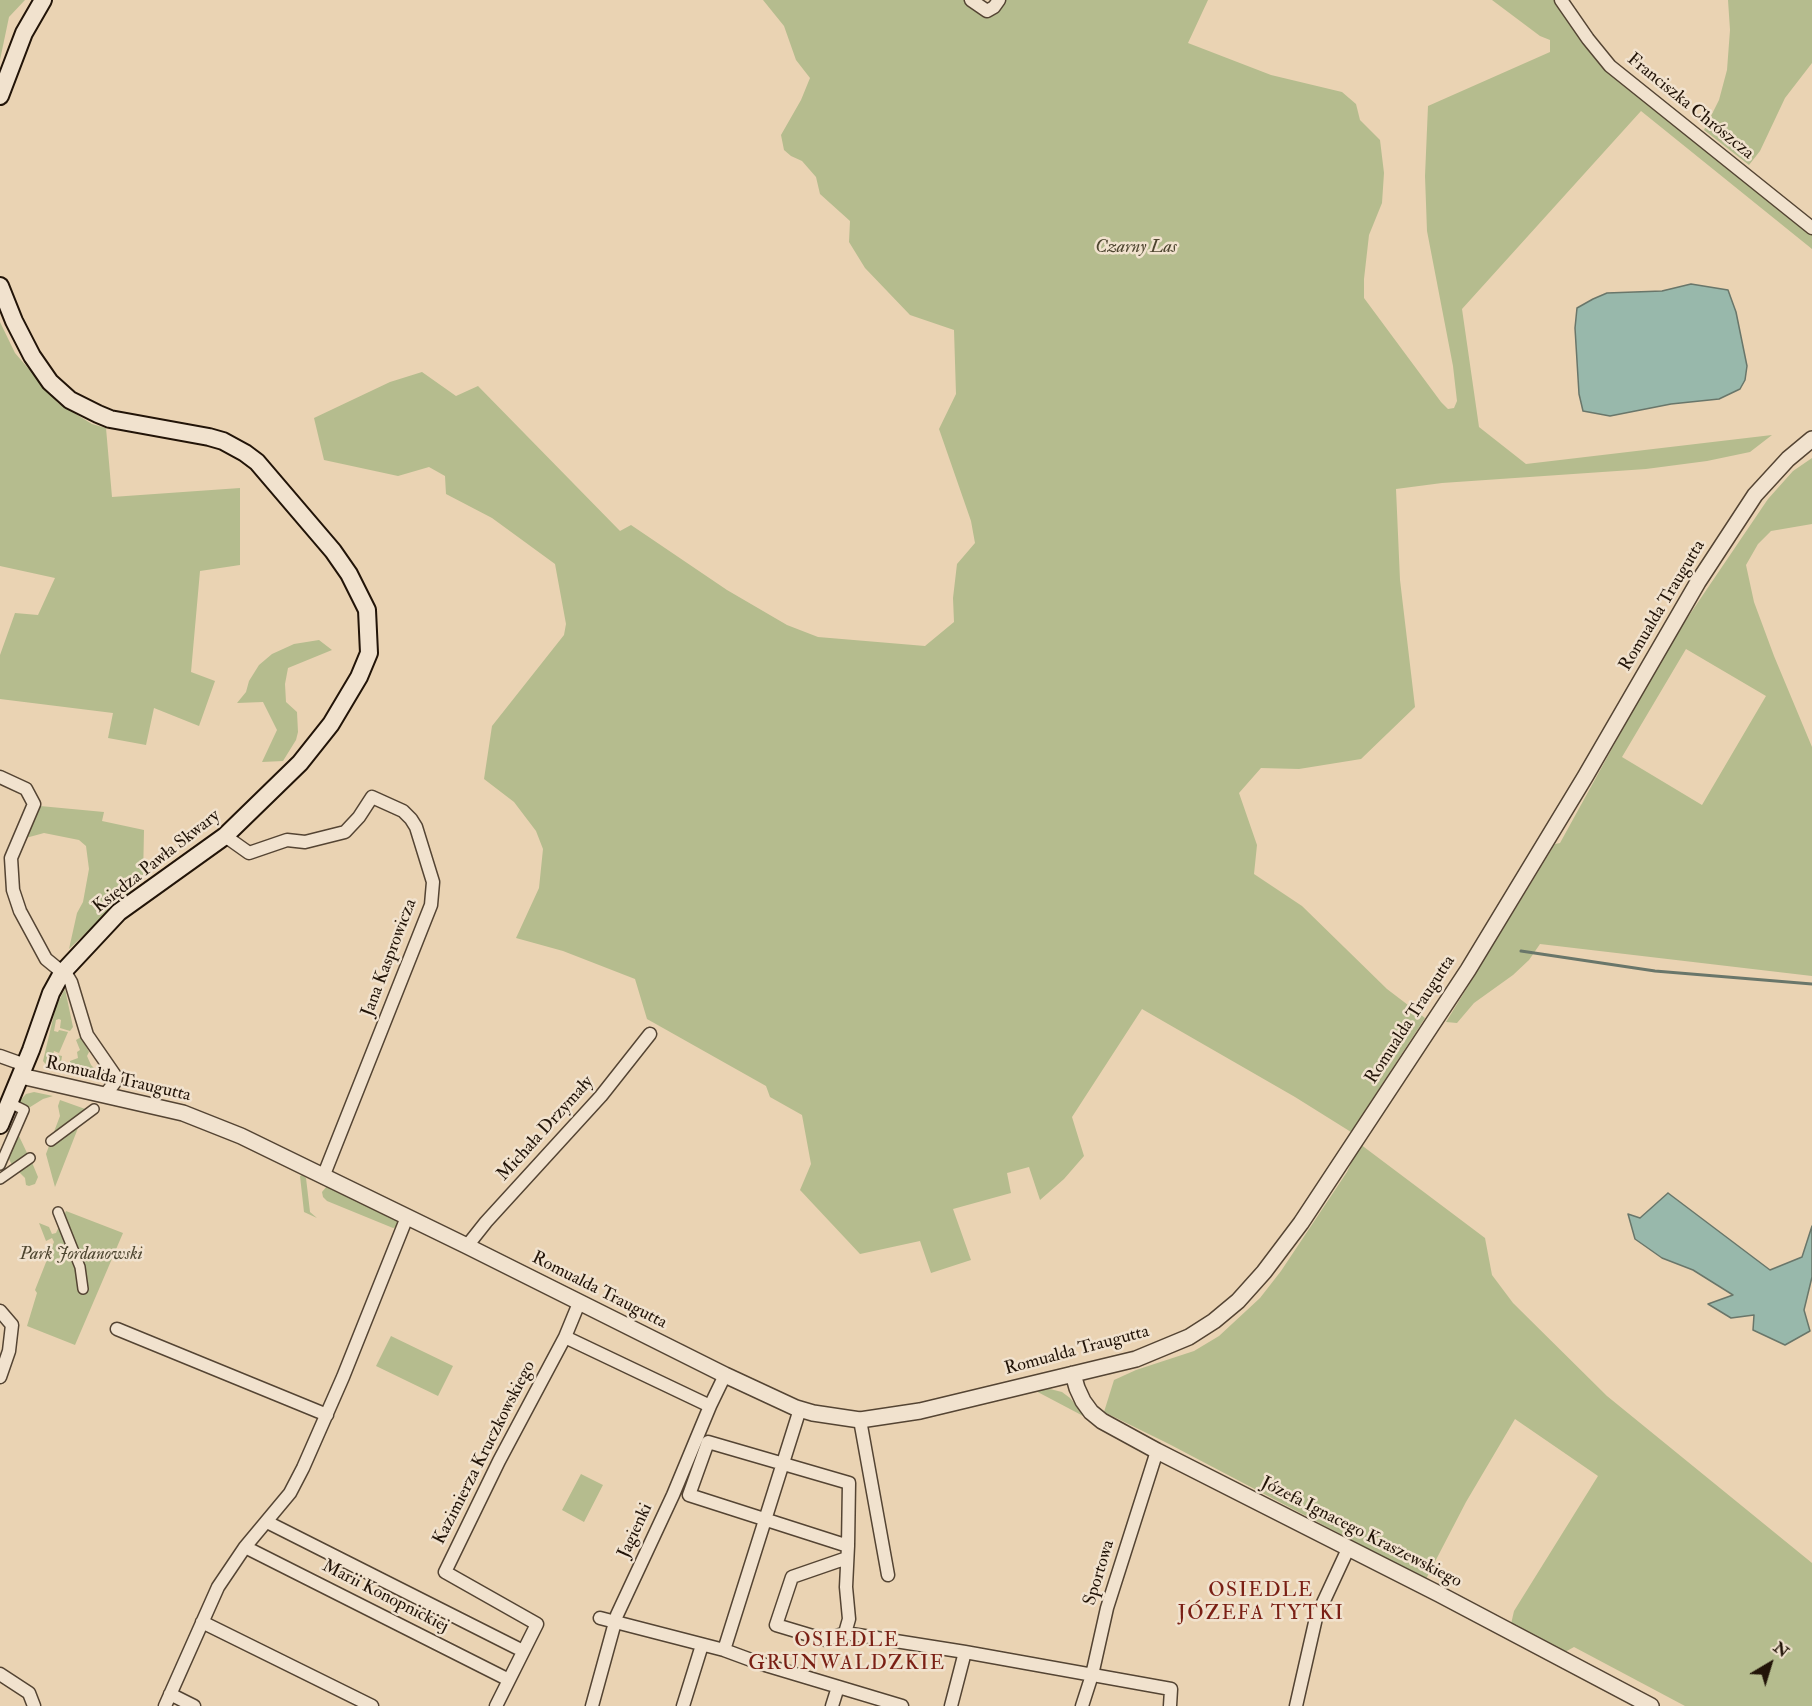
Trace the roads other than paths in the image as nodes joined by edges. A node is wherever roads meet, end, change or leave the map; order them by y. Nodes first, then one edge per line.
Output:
1 (42, 0) edge
2 (971, 0) edge
3 (999, 0) edge
4 (1561, 0) edge
5 (0, 96) edge
6 (1812, 228) edge
7 (0, 286) edge
8 (1812, 439) edge
9 (0, 777) edge
10 (225, 836) junction
11 (62, 973) junction
12 (650, 1034) dead end
13 (0, 1056) edge
14 (23, 1071) junction
15 (105, 1095) junction
16 (94, 1108) dead end
17 (22, 1109) dead end
18 (0, 1125) edge
19 (51, 1141) dead end
20 (30, 1158) dead end
21 (0, 1165) edge
22 (323, 1177) junction
23 (0, 1179) edge
24 (58, 1212) dead end
25 (407, 1217) junction
26 (467, 1246) junction
27 (83, 1289) dead end
28 (579, 1303) junction
29 (0, 1311) edge
30 (117, 1329) dead end
31 (565, 1337) junction
32 (1073, 1374) junction
33 (726, 1375) junction
34 (0, 1377) edge
35 (710, 1406) junction
36 (800, 1409) junction
37 (327, 1415) junction
38 (860, 1420) junction
39 (1157, 1451) junction
40 (782, 1463) junction
41 (764, 1520) junction
42 (267, 1522) junction
43 (245, 1547) junction
44 (1348, 1549) junction
45 (848, 1552) junction
46 (888, 1575) dead end
47 (600, 1618) dead end
48 (615, 1621) junction
49 (202, 1622) junction
50 (845, 1634) junction
51 (702, 1645) junction
52 (723, 1650) junction
53 (523, 1651) junction
54 (965, 1652) junction
55 (0, 1674) edge
56 (1092, 1675) junction
57 (509, 1680) junction
58 (838, 1687) junction
59 (167, 1700) edge
60 (34, 1706) edge
61 (194, 1706) edge
62 (372, 1706) edge
63 (496, 1706) edge
64 (592, 1706) edge
65 (683, 1706) edge
66 (832, 1706) edge
67 (902, 1706) edge
68 (951, 1706) edge
69 (1082, 1706) edge
70 (1170, 1706) edge
71 (1296, 1706) edge
72 (1651, 1706) edge

1 - 5 main road
2 - 3 street
4 - 6 street, Franciszka Chrószcza
7 - 10 main road, Księdza Pawła Skwary
8 - 32 street, Romualda Traugutta
9 - 11 street
10 - 11 main road, Księdza Pawła Skwary
10 - 22 street, Jana Kasprowicza
11 - 14 main road, Księdza Pawła Skwary
11 - 15 street
12 - 26 street, Michała Drzymały
13 - 14 street
14 - 15 street, Romualda Traugutta
14 - 18 main road, Księdza Pawła Skwary
15 - 22 street, Romualda Traugutta
16 - 19 street
17 - 21 street
20 - 23 street
22 - 25 street, Romualda Traugutta
24 - 27 street
25 - 26 street, Romualda Traugutta
25 - 37 street
26 - 28 street, Romualda Traugutta
28 - 31 street, Kazimierza Kruczkowskiego
28 - 33 street, Romualda Traugutta
29 - 34 street
30 - 37 street
31 - 35 street
31 - 53 street, Kazimierza Kruczkowskiego
32 - 38 street, Romualda Traugutta
32 - 39 street, Józefa Ignacego Kraszewskiego
33 - 35 street, Jagienki
33 - 36 street, Romualda Traugutta
35 - 48 street, Jagienki
36 - 38 street, Romualda Traugutta
36 - 40 street
37 - 42 street
38 - 46 street
39 - 44 street, Józefa Ignacego Kraszewskiego
39 - 56 street, Sportowa
40 - 41 street
40 - 41 street
40 - 45 street
41 - 45 street
41 - 52 street
42 - 43 street
42 - 53 street, Marii Konopnickiej
43 - 49 street
43 - 57 street, Marii Konopnickiej
44 - 71 street
44 - 72 street, Józefa Ignacego Kraszewskiego
45 - 50 street
45 - 50 street
47 - 48 street
48 - 51 street
48 - 64 street, Jagienki
49 - 59 street
49 - 62 street
50 - 54 street
51 - 52 street
51 - 65 street
52 - 58 street
53 - 57 street, Kazimierza Kruczkowskiego
54 - 56 street
54 - 68 street
55 - 60 street
56 - 69 street, Sportowa
56 - 70 street
57 - 63 street, Kazimierza Kruczkowskiego
58 - 66 street
58 - 67 street
59 - 61 street

